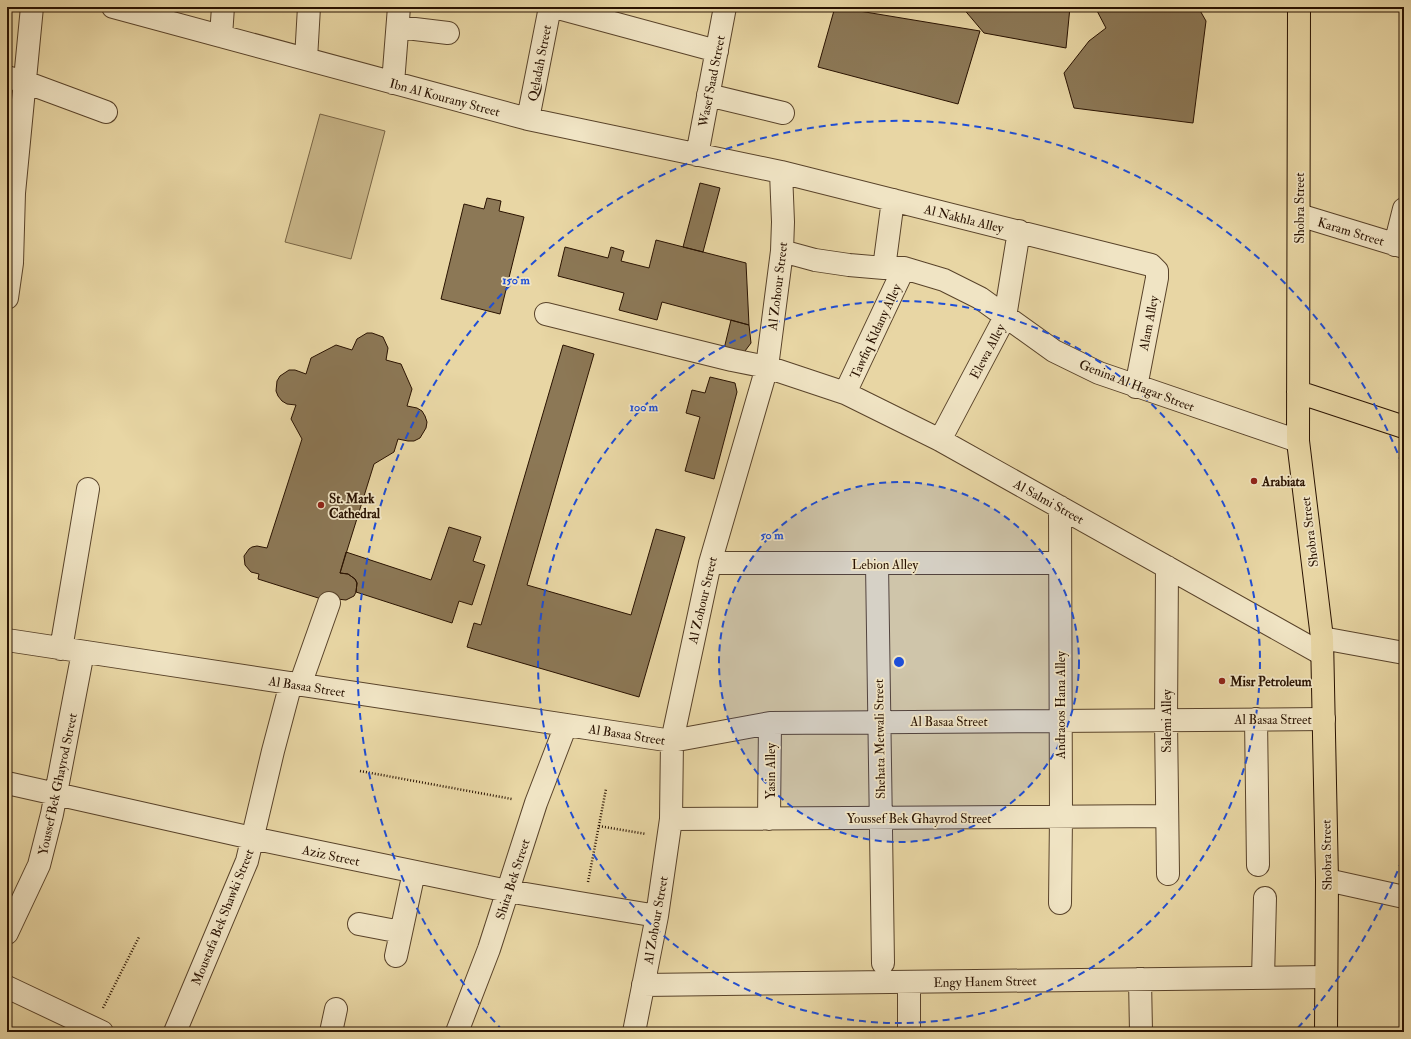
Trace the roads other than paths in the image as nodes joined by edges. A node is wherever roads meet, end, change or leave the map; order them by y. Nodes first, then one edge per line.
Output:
1 (32, 7) edge
2 (113, 7) edge
3 (223, 7) edge
4 (309, 7) edge
5 (550, 7) edge
6 (554, 7) edge
7 (725, 7) edge
8 (1299, 7) edge
9 (135, 10) edge
10 (398, 17) edge
11 (448, 33) dead end
12 (221, 36) junction
13 (717, 51) junction
14 (306, 59) junction
15 (16, 80) edge
16 (393, 83) junction
17 (708, 95) junction
18 (106, 112) dead end
19 (783, 113) dead end
20 (528, 119) junction
21 (697, 155) junction
22 (781, 172) junction
23 (11, 193) edge
24 (893, 200) junction
25 (1404, 210) edge
26 (1299, 215) junction
27 (1019, 231) junction
28 (1400, 246) edge
29 (782, 251) junction
30 (9, 263) edge
31 (1148, 264) joint
32 (894, 268) junction
33 (7, 298) edge
34 (546, 314) dead end
35 (1005, 317) junction
36 (767, 367) junction
37 (1136, 387) junction
38 (1298, 392) junction
39 (845, 393) junction
40 (1404, 427) edge
41 (940, 440) junction
42 (1298, 441) junction
43 (88, 489) dead end
44 (1060, 507) junction
45 (710, 563) junction
46 (1060, 563) junction
47 (877, 564) junction
48 (1167, 567) junction
49 (329, 603) dead end
50 (7, 640) edge
51 (1322, 646) junction
52 (61, 649) junction
53 (83, 652) junction
54 (1404, 653) edge
55 (295, 684) junction
56 (1256, 719) junction
57 (1324, 719) junction
58 (1166, 720) junction
59 (1060, 721) junction
60 (879, 722) junction
61 (770, 723) junction
62 (566, 725) junction
63 (672, 741) junction
64 (7, 783) edge
65 (56, 794) junction
66 (1167, 816) junction
67 (1061, 817) junction
68 (881, 818) junction
69 (769, 819) junction
70 (670, 829) junction
71 (252, 838) junction
72 (1258, 865) dead end
73 (414, 872) junction
74 (1168, 874) dead end
75 (1327, 880) junction
76 (508, 891) junction
77 (1264, 898) dead end
78 (1404, 898) edge
79 (1060, 903) dead end
80 (657, 916) junction
81 (359, 924) dead end
82 (401, 932) junction
83 (7, 933) edge
84 (396, 956) dead end
85 (883, 963) dead end
86 (1326, 977) junction
87 (1263, 978) junction
88 (1140, 979) junction
89 (909, 982) junction
90 (644, 985) junction
91 (7, 987) edge
92 (336, 1009) dead end
93 (97, 1030) edge
94 (175, 1032) edge
95 (331, 1032) edge
96 (457, 1032) edge
97 (634, 1032) edge
98 (909, 1032) edge
99 (1141, 1032) edge
100 (1326, 1032) edge

1 - 15 street
2 - 9 street, Ibn Al Kourany Street
3 - 12 street
4 - 14 street
5 - 20 street, Qeladah Street
6 - 13 street
7 - 13 street, Wasef Saad Street
8 - 26 main road, Shobra Street
9 - 12 street, Ibn Al Kourany Street
10 - 11 street
10 - 16 street
12 - 14 street, Ibn Al Kourany Street
13 - 17 street, Wasef Saad Street
14 - 16 street, Ibn Al Kourany Street
15 - 18 street
15 - 23 street
16 - 20 street, Ibn Al Kourany Street
17 - 19 street
17 - 21 street, Wasef Saad Street
20 - 21 street, Ibn Al Kourany Street
21 - 22 street, Ibn Al Kourany Street
22 - 24 street, Al Nakhla Alley
22 - 29 street, Al Zohour Street
23 - 30 street
24 - 27 street, Al Nakhla Alley
24 - 32 street, Tawfiq Kldany Alley
25 - 28 street
26 - 28 street, Karam Street
26 - 38 main road, Shobra Street
27 - 31 street, Al Nakhla Alley
27 - 35 street, Elewa Alley
29 - 32 street, Genina Al Hagar Street
29 - 36 street, Al Zohour Street
30 - 33 street
31 - 37 street, Alam Alley
32 - 35 street, Genina Al Hagar Street
32 - 39 street, Tawfiq Kldany Alley
34 - 36 street, Al Salmi Street
35 - 37 street, Genina Al Hagar Street
35 - 41 street, Elewa Alley
36 - 39 street, Al Salmi Street
36 - 45 street, Al Zohour Street
37 - 42 street, Genina Al Hagar Street
38 - 40 main road
38 - 42 main road, Shobra Street
39 - 41 street, Al Salmi Street
41 - 44 street, Al Salmi Street
42 - 51 main road, Shobra Street
43 - 52 street
44 - 46 street, Andraoos Hana Alley
44 - 48 street, Al Salmi Street
45 - 47 street, Lebion Alley
45 - 63 street, Al Zohour Street
46 - 47 street, Lebion Alley
46 - 59 street, Andraoos Hana Alley
47 - 60 street, Shehata Metwali Street
48 - 51 street, Al Salmi Street
48 - 58 street, Salemi Alley
49 - 55 street, Moustafa Bek Shawki Street
50 - 52 street, Al Basaa Street
51 - 54 street, Al Salmi Street
51 - 57 main road, Shobra Street
52 - 53 street, Al Basaa Street
53 - 55 street, Al Basaa Street
53 - 65 street, Youssef Bek Ghayrod Street
55 - 62 street, Al Basaa Street
55 - 71 street, Moustafa Bek Shawki Street
56 - 57 street, Al Basaa Street
56 - 58 street, Al Basaa Street
56 - 72 street
57 - 75 main road, Shobra Street
58 - 59 street, Al Basaa Street
58 - 66 street, Salemi Alley
59 - 60 street, Al Basaa Street
59 - 67 street, Andraoos Hana Alley
60 - 61 street, Al Basaa Street
60 - 68 street, Shehata Metwali Street
61 - 63 street, Al Basaa Street
61 - 69 street, Yasin Alley
62 - 63 street, Al Basaa Street
62 - 76 street, Shita Bek Street
63 - 70 street, Al Zohour Street
64 - 65 street, Aziz Street
65 - 71 street, Aziz Street
65 - 83 street, Youssef Bek Ghayrod Street
66 - 67 street, Youssef Bek Ghayrod Street
66 - 74 street, Salemi Alley
67 - 68 street, Youssef Bek Ghayrod Street
67 - 79 street, Andraoos Hana Alley
68 - 69 street, Youssef Bek Ghayrod Street
68 - 85 street, Shehata Metwali Street
69 - 70 street, Youssef Bek Ghayrod Street
70 - 80 street, Al Zohour Street
71 - 73 street, Aziz Street
71 - 94 street, Moustafa Bek Shawki Street
73 - 76 street, Aziz Street
73 - 82 street
75 - 78 street
75 - 86 main road, Shobra Street
76 - 80 street, Aziz Street
76 - 96 street, Shita Bek Street
77 - 87 street
80 - 90 street, Al Zohour Street
81 - 82 street
82 - 84 street
86 - 87 street, Engy Hanem Street
86 - 100 main road, Shobra Street
87 - 88 street, Engy Hanem Street
88 - 89 street, Engy Hanem Street
88 - 99 street
89 - 90 street, Engy Hanem Street
89 - 98 street
90 - 97 street, Al Zohour Street
91 - 93 street
92 - 95 street

